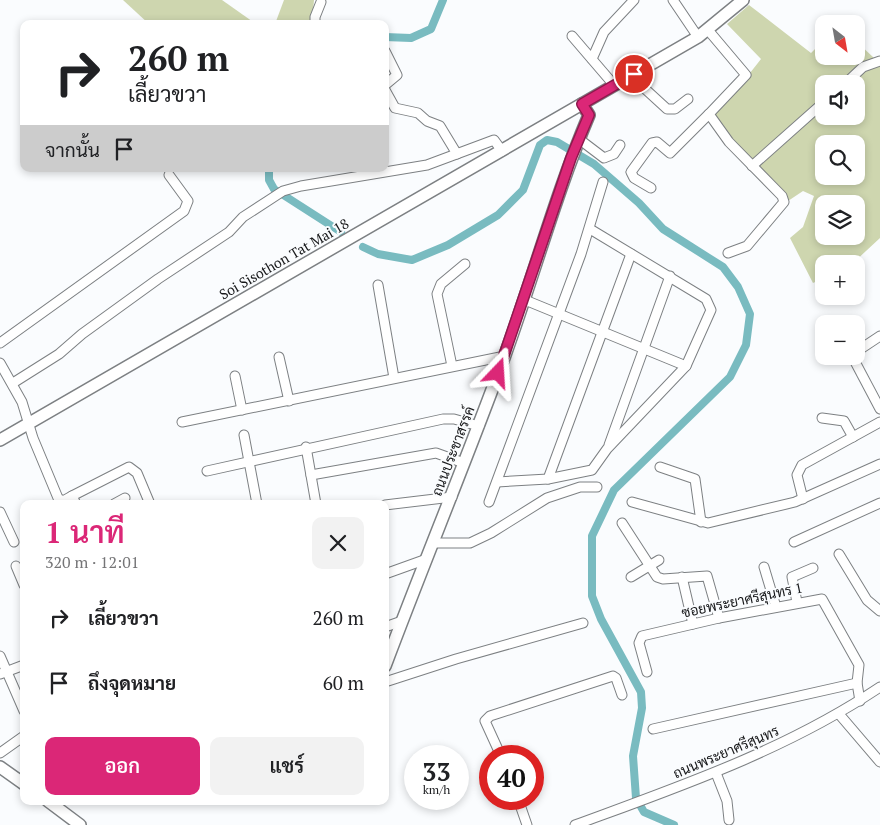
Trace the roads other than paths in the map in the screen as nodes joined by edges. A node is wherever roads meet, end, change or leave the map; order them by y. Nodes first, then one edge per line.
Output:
1 (634, 0) edge
2 (673, 0) edge
3 (744, 0) edge
4 (320, 2) dead end
5 (315, 20) edge
6 (708, 30) junction
7 (572, 36) dead end
8 (698, 37) junction
9 (389, 59) edge
10 (592, 59) junction
11 (880, 61) edge
12 (855, 75) edge
13 (631, 76) junction
14 (389, 82) edge
15 (614, 85) junction
16 (389, 97) edge
17 (688, 99) dead end
18 (582, 104) junction
19 (815, 110) edge
20 (709, 114) junction
21 (578, 141) junction
22 (620, 144) dead end
23 (502, 151) junction
24 (457, 154) junction
25 (752, 166) junction
26 (389, 172) edge
27 (389, 172) edge
28 (169, 175) dead end
29 (603, 182) dead end
30 (651, 188) dead end
31 (590, 229) junction
32 (728, 253) dead end
33 (631, 254) junction
34 (465, 264) dead end
35 (670, 276) junction
36 (378, 285) dead end
37 (525, 300) junction
38 (559, 315) junction
39 (600, 332) junction
40 (880, 336) edge
41 (0, 344) edge
42 (865, 346) edge
43 (643, 349) junction
44 (505, 356) junction
45 (279, 357) dead end
46 (0, 363) edge
47 (857, 365) edge
48 (452, 366) junction
49 (686, 366) junction
50 (235, 376) dead end
51 (394, 378) junction
52 (13, 383) junction
53 (289, 401) junction
54 (880, 409) edge
55 (242, 410) junction
56 (822, 418) dead end
57 (182, 422) dead end
58 (880, 422) edge
59 (28, 424) junction
60 (479, 426) junction
61 (244, 435) dead end
62 (853, 437) junction
63 (0, 440) edge
64 (306, 447) junction
65 (607, 449) junction
66 (248, 462) junction
67 (464, 463) junction
68 (880, 464) edge
69 (660, 468) dead end
70 (207, 471) dead end
71 (311, 475) junction
72 (548, 479) junction
73 (498, 482) junction
74 (597, 487) dead end
75 (452, 497) junction
76 (125, 498) dead end
77 (803, 499) junction
78 (61, 500) edge
79 (74, 500) edge
80 (121, 500) edge
81 (148, 500) edge
82 (257, 500) edge
83 (315, 500) edge
84 (489, 502) dead end
85 (632, 502) dead end
86 (880, 503) edge
87 (389, 505) edge
88 (0, 512) edge
89 (701, 522) junction
90 (622, 523) dead end
91 (14, 542) dead end
92 (794, 542) dead end
93 (433, 543) junction
94 (839, 554) dead end
95 (424, 560) junction
96 (659, 560) dead end
97 (650, 565) junction
98 (16, 566) dead end
99 (764, 567) dead end
100 (813, 568) dead end
101 (389, 573) edge
102 (20, 576) edge
103 (631, 577) dead end
104 (682, 577) junction
105 (797, 602) junction
106 (776, 607) junction
107 (880, 611) edge
108 (719, 618) junction
109 (402, 621) junction
110 (583, 623) dead end
111 (693, 624) junction
112 (389, 626) edge
113 (389, 655) edge
114 (0, 656) edge
115 (20, 667) edge
116 (647, 672) dead end
117 (3, 673) edge
118 (389, 681) edge
119 (857, 684) junction
120 (880, 687) edge
121 (622, 695) dead end
122 (860, 700) junction
123 (20, 704) edge
124 (839, 714) junction
125 (653, 729) dead end
126 (20, 739) edge
127 (496, 745) edge
128 (0, 753) edge
129 (880, 762) edge
130 (0, 767) edge
131 (716, 773) junction
132 (20, 781) edge
133 (57, 805) edge
134 (522, 810) edge
135 (729, 820) dead end
136 (80, 825) edge
137 (527, 825) edge
138 (575, 825) edge

1 - 10 street
2 - 8 street
3 - 6 street, Soi Sisothon Tat Mai 18
4 - 5 street
6 - 8 street, Soi Sisothon Tat Mai 18
6 - 20 street
7 - 10 street
8 - 13 street, Soi Sisothon Tat Mai 18
9 - 14 street
10 - 15 street
11 - 12 street
13 - 15 street, Soi Sisothon Tat Mai 18
13 - 17 street
15 - 18 street, Soi Sisothon Tat Mai 18
16 - 24 street
18 - 21 street, ถนนประชาสรรค์
18 - 23 street, Soi Sisothon Tat Mai 18
19 - 25 street
20 - 25 street
20 - 30 street
21 - 22 street
21 - 37 street, ถนนประชาสรรค์
23 - 24 street
23 - 59 street, Soi Sisothon Tat Mai 18
24 - 26 street
25 - 32 street
27 - 52 street
28 - 41 street
29 - 31 street
31 - 33 street
31 - 38 street
33 - 35 street
33 - 39 street
34 - 48 street
35 - 43 street
35 - 49 street
36 - 51 street
37 - 38 street
37 - 44 street, ถนนประชาสรรค์
38 - 39 street
38 - 73 street
39 - 43 street
39 - 72 street
40 - 42 street
43 - 49 street
43 - 65 street
44 - 48 street
44 - 60 street, ถนนประชาสรรค์
45 - 53 street
46 - 52 street
47 - 54 street
48 - 51 street
49 - 65 street
50 - 55 street
51 - 53 street
52 - 59 street
53 - 55 street
55 - 57 street
56 - 62 street
58 - 62 street
59 - 63 street, Soi Sisothon Tat Mai 18
59 - 78 street
60 - 64 street
60 - 67 street, ถนนประชาสรรค์
61 - 66 street
62 - 77 street
64 - 66 street
64 - 71 street
65 - 72 street
66 - 70 street
66 - 82 street
67 - 71 street
67 - 75 street, ถนนประชาสรรค์
68 - 77 street
69 - 89 street
71 - 83 street
72 - 73 street
73 - 84 street
74 - 93 street
75 - 87 street
75 - 93 street, ถนนประชาสรรค์
76 - 80 street
77 - 89 street
79 - 81 street
85 - 89 street
86 - 92 street
88 - 91 street
90 - 97 street
93 - 95 street, ถนนประชาสรรค์
94 - 107 street
95 - 101 street
95 - 109 street, ถนนประชาสรรค์
96 - 97 street
97 - 103 street
97 - 104 street
98 - 102 street
99 - 106 street
100 - 105 street
104 - 108 street
104 - 111 street
105 - 106 street, ซอยพระยาศรีสุนทร 1
105 - 119 street, ซอยพระยาศรีสุนทร 1
106 - 108 street, ซอยพระยาศรีสุนทร 1
108 - 111 street, ซอยพระยาศรีสุนทร 1
109 - 112 street
109 - 113 street, ถนนประชาสรรค์
110 - 118 street
111 - 116 street, ซอยพระยาศรีสุนทร 1
114 - 117 street
115 - 117 street
117 - 123 street
119 - 122 street, ซอยพระยาศรีสุนทร 1
119 - 125 street
120 - 122 street, ถนนพระยาศรีสุนทร
121 - 127 street
122 - 124 street, ถนนพระยาศรีสุนทร
124 - 129 street
124 - 131 street, ถนนพระยาศรีสุนทร
126 - 128 street
130 - 132 street
131 - 135 street
131 - 138 street, ถนนพระยาศรีสุนทร
133 - 136 street
134 - 137 street

